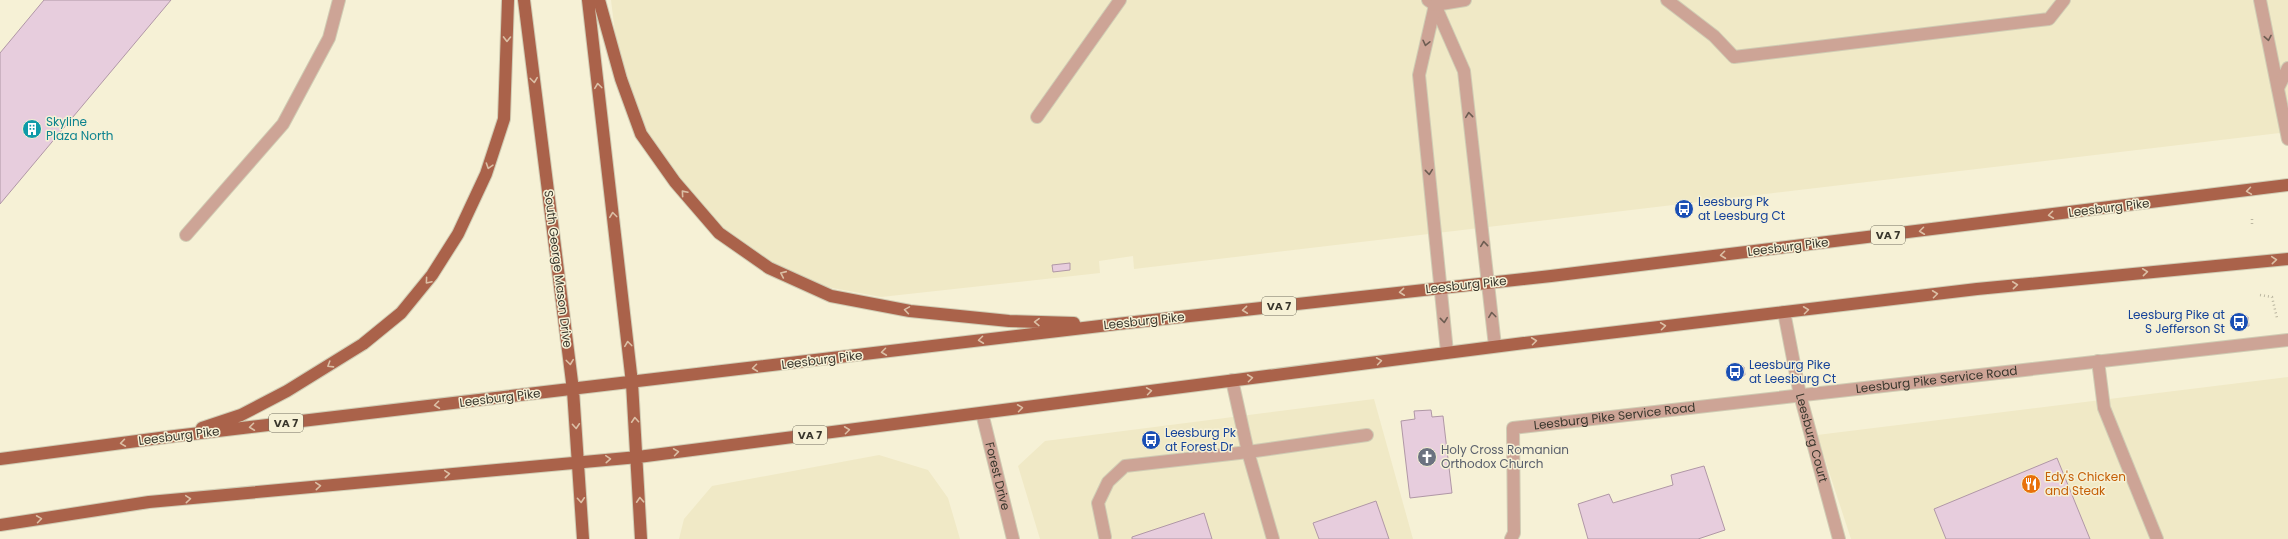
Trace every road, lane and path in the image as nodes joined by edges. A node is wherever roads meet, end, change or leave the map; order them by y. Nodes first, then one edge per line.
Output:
1 (339, 0) edge
2 (508, 0) edge
3 (524, 0) edge
4 (588, 0) edge
5 (599, 0) edge
6 (1120, 0) edge
7 (1465, 0) edge
8 (1667, 0) edge
9 (2064, 0) edge
10 (2260, 0) edge
11 (1431, 3) edge
12 (2288, 68) edge
13 (2278, 88) junction
14 (1036, 117) dead end
15 (2288, 139) edge
16 (2288, 185) edge
17 (2252, 219) dead end
18 (2252, 224) dead end
19 (186, 234) dead end
20 (2288, 259) edge
21 (1488, 283) junction
22 (1441, 288) junction
23 (2260, 295) dead end
24 (1784, 312) junction
25 (2278, 321) dead end
26 (1118, 324) junction
27 (2288, 340) edge
28 (1495, 346) junction
29 (1448, 352) junction
30 (2098, 361) junction
31 (1232, 380) junction
32 (632, 383) junction
33 (573, 390) junction
34 (1800, 395) junction
35 (982, 413) junction
36 (175, 436) junction
37 (1367, 436) dead end
38 (1248, 452) junction
39 (638, 457) junction
40 (0, 459) edge
41 (578, 462) junction
42 (0, 524) edge
43 (1103, 538) edge
44 (583, 539) edge
45 (641, 539) edge
46 (1014, 539) edge
47 (1273, 539) edge
48 (1510, 539) edge
49 (1839, 539) edge
50 (2157, 539) edge

1 - 19 street
2 -> 36 main road
3 -> 33 main road, South George Mason Drive
32 -> 4 main road
26 -> 5 main road
6 - 14 street
7 - 11 street
8 - 9 street
10 -> 13 street
21 -> 11 street
11 -> 22 street
12 - 13 street
13 - 15 street
16 -> 21 main road, Leesburg Pike / VA 7
17 - 18 path
24 -> 20 main road, VA 7
21 - 22 main road, Leesburg Pike / VA 7
28 -> 21 street
22 -> 26 main road, Leesburg Pike / VA 7
22 -> 29 street
23 - 25 path
28 -> 24 main road, VA 7
24 - 34 street, Leesburg Court
26 -> 32 main road, Leesburg Pike / VA 7
27 - 30 street, Leesburg Pike Service Road
28 - 29 main road, VA 7
31 -> 29 main road, VA 7
30 - 34 street, Leesburg Pike Service Road
30 - 50 street
35 -> 31 main road, VA 7
31 - 38 street
32 - 33 main road, Leesburg Pike / VA 7
39 -> 32 main road
33 -> 36 main road, Leesburg Pike / VA 7
33 -> 41 main road, South George Mason Drive
34 - 48 street, Leesburg Pike Service Road
34 - 49 street, Leesburg Court
39 -> 35 main road, VA 7
35 - 46 street, Forest Drive
36 -> 40 main road, Leesburg Pike / VA 7
37 - 38 street
38 - 43 street
38 - 47 street
41 -> 39 main road, VA 7
45 -> 39 main road
42 -> 41 main road, VA 7
41 -> 44 main road, South George Mason Drive

